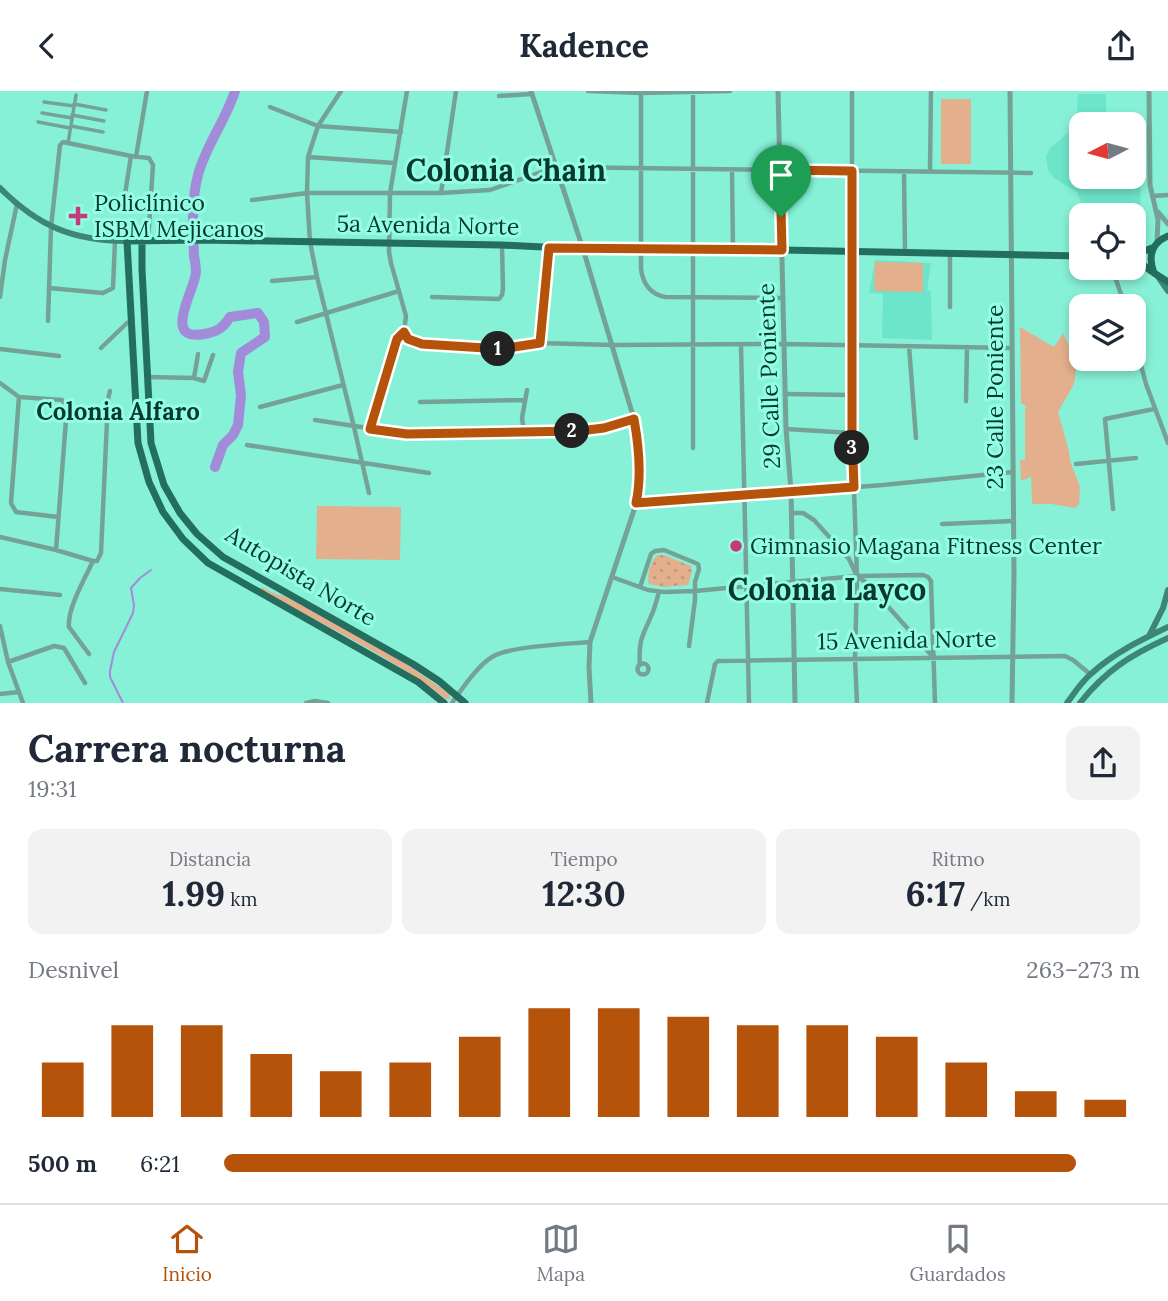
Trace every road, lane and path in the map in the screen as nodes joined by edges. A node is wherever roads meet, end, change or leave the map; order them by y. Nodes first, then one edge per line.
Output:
1 (147, 91) edge
2 (341, 91) edge
3 (407, 91) edge
4 (456, 91) edge
5 (588, 91) edge
6 (694, 91) edge
7 (730, 91) edge
8 (778, 91) edge
9 (852, 91) edge
10 (930, 91) edge
11 (1010, 91) edge
12 (1149, 91) edge
13 (531, 92) edge
14 (641, 92) edge
15 (76, 95) dead end
16 (499, 96) dead end
17 (44, 102) dead end
18 (74, 105) junction
19 (270, 107) dead end
20 (106, 110) dead end
21 (42, 113) dead end
22 (72, 116) junction
23 (104, 121) dead end
24 (38, 122) dead end
25 (318, 126) junction
26 (71, 127) junction
27 (103, 132) dead end
28 (401, 132) junction
29 (68, 143) junction
30 (133, 156) junction
31 (308, 157) junction
32 (394, 163) junction
33 (556, 167) junction
34 (641, 169) junction
35 (692, 169) junction
36 (732, 170) junction
37 (780, 170) junction
38 (852, 171) junction
39 (930, 171) junction
40 (904, 172) junction
41 (1011, 173) junction
42 (1031, 173) dead end
43 (0, 188) edge
44 (307, 193) junction
45 (390, 193) junction
46 (441, 193) junction
47 (125, 194) dead end
48 (1168, 195) edge
49 (1152, 196) junction
50 (252, 200) dead end
51 (17, 204) junction
52 (1156, 210) junction
53 (1168, 224) edge
54 (51, 227) junction
55 (1168, 236) edge
56 (115, 241) junction
57 (128, 241) junction
58 (145, 241) junction
59 (310, 242) junction
60 (390, 243) junction
61 (502, 245) junction
62 (1155, 245) junction
63 (549, 248) junction
64 (583, 249) junction
65 (694, 249) junction
66 (1146, 249) edge
67 (641, 250) junction
68 (733, 250) junction
69 (782, 250) junction
70 (852, 251) junction
71 (905, 252) junction
72 (950, 253) junction
73 (1011, 254) junction
74 (1069, 256) edge
75 (3, 259) edge
76 (1146, 267) edge
77 (1156, 275) junction
78 (317, 277) junction
79 (272, 281) dead end
80 (1168, 282) edge
81 (49, 288) junction
82 (398, 291) junction
83 (1168, 291) edge
84 (0, 297) edge
85 (432, 297) dead end
86 (694, 297) junction
87 (783, 297) junction
88 (950, 307) dead end
89 (326, 313) junction
90 (48, 321) dead end
91 (297, 322) dead end
92 (131, 323) junction
93 (404, 332) junction
94 (540, 343) junction
95 (695, 344) junction
96 (784, 344) junction
97 (612, 345) junction
98 (741, 345) junction
99 (852, 345) junction
100 (909, 346) junction
101 (967, 347) junction
102 (101, 348) dead end
103 (1012, 348) junction
104 (0, 349) edge
105 (198, 354) dead end
106 (213, 355) dead end
107 (59, 356) dead end
108 (1143, 371) edge
109 (148, 377) junction
110 (194, 377) junction
111 (0, 383) edge
112 (343, 385) junction
113 (527, 390) dead end
114 (110, 391) dead end
115 (785, 394) junction
116 (852, 395) junction
117 (19, 397) junction
118 (525, 400) junction
119 (966, 401) dead end
120 (420, 402) dead end
121 (260, 407) dead end
122 (1154, 409) junction
123 (634, 419) junction
124 (315, 420) dead end
125 (354, 426) junction
126 (370, 429) junction
127 (786, 429) junction
128 (524, 432) junction
129 (852, 433) junction
130 (916, 438) dead end
131 (1168, 443) edge
132 (247, 445) dead end
133 (694, 448) dead end
134 (1136, 458) dead end
135 (1108, 461) junction
136 (362, 463) junction
137 (1076, 464) dead end
138 (1013, 472) junction
139 (429, 473) dead end
140 (854, 487) junction
141 (791, 491) junction
142 (369, 493) dead end
143 (745, 494) junction
144 (636, 503) junction
145 (1113, 509) dead end
146 (791, 513) junction
147 (58, 517) junction
148 (1013, 521) junction
149 (942, 524) dead end
150 (0, 537) edge
151 (56, 550) junction
152 (93, 561) junction
153 (242, 568) junction
154 (857, 576) junction
155 (612, 577) junction
156 (236, 580) junction
157 (793, 581) junction
158 (746, 586) junction
159 (640, 587) junction
160 (0, 589) edge
161 (284, 591) junction
162 (695, 591) junction
163 (260, 592) junction
164 (659, 592) junction
165 (1168, 594) edge
166 (60, 595) dead end
167 (0, 626) edge
168 (1168, 627) edge
169 (1149, 636) junction
170 (1168, 640) edge
171 (590, 642) junction
172 (689, 646) dead end
173 (89, 654) dead end
174 (1013, 657) junction
175 (934, 658) junction
176 (794, 659) junction
177 (855, 659) junction
178 (748, 660) junction
179 (8, 662) junction
180 (640, 665) dead end
181 (1090, 674) junction
182 (85, 683) dead end
183 (19, 692) junction
184 (0, 694) edge
185 (458, 695) junction
186 (23, 702) edge
187 (306, 702) edge
188 (328, 702) edge
189 (444, 702) edge
190 (452, 702) edge
191 (466, 702) edge
192 (591, 702) edge
193 (707, 702) edge
194 (749, 702) edge
195 (795, 702) edge
196 (856, 702) edge
197 (935, 702) edge
198 (1013, 702) edge
199 (1067, 702) edge
200 (1080, 702) edge

1 - 30 street
2 - 25 street
3 - 28 street
4 - 46 street
5 - 14 street
6 - 7 street
6 - 14 street
6 - 35 street
8 - 37 street, 29 Calle Poniente
9 - 38 street
10 - 39 street
11 - 41 street, 23 Calle Poniente
12 - 49 street
13 - 16 street
13 - 33 street
14 - 34 street
15 - 18 street
17 - 18 street
18 - 20 street
18 - 22 street
19 - 25 street
21 - 22 street
22 - 23 street
22 - 26 street
24 - 26 street
25 - 28 street
25 - 31 street
26 - 27 street
26 - 29 street
28 - 32 street
29 - 30 street
29 - 54 street
30 - 47 street
30 - 58 street
31 - 32 street
31 - 44 street
32 - 45 street
33 - 34 street
33 - 46 street
33 - 64 street
34 - 35 street
34 - 67 street
35 - 36 street
35 - 65 street
36 - 37 street
36 - 68 street
37 - 38 street
37 - 69 street, 29 Calle Poniente
38 - 40 street
38 - 70 street
39 - 40 street
39 - 41 street
40 - 71 street
41 - 42 street
41 - 73 street, 23 Calle Poniente
43 - 51 main road, 5a Avenida Norte
44 - 45 street
44 - 50 street
44 - 59 street
45 - 46 street
45 - 60 street
48 - 49 street
49 - 52 street
51 - 54 main road, 5a Avenida Norte
51 - 75 street
52 - 53 street
52 - 62 street
54 - 56 main road, 5a Avenida Norte
54 - 81 street
55 - 62 main road
56 - 57 main road, 5a Avenida Norte
56 - 81 street
57 - 58 main road, 5a Avenida Norte
57 - 92 main road, Autopista Norte
58 - 59 main road, 5a Avenida Norte
58 - 109 main road, Autopista Norte
59 - 60 main road, 5a Avenida Norte
59 - 78 street
60 - 61 main road, 5a Avenida Norte
60 - 82 street
61 - 63 main road, 5a Avenida Norte
61 - 85 street
62 - 66 main road
62 - 77 main road
63 - 64 main road, 5a Avenida Norte
63 - 94 street
64 - 67 main road, 5a Avenida Norte
64 - 97 street
65 - 67 main road, 5a Avenida Norte
65 - 68 main road, 5a Avenida Norte
65 - 86 street
67 - 86 street
68 - 69 main road, 5a Avenida Norte
69 - 70 main road, 5a Avenida Norte
69 - 87 street, 29 Calle Poniente
70 - 71 main road, 5a Avenida Norte
70 - 99 street
71 - 72 main road, 5a Avenida Norte
72 - 73 main road, 5a Avenida Norte
72 - 88 street
73 - 74 main road, 5a Avenida Norte
73 - 103 street, 23 Calle Poniente
75 - 84 street
76 - 77 main road
77 - 80 main road
77 - 83 main road
78 - 79 street
78 - 89 street
81 - 90 street
82 - 89 street
82 - 93 street
86 - 87 street
86 - 95 street
87 - 96 street, 29 Calle Poniente
89 - 91 street
89 - 112 street
92 - 102 street
92 - 156 main road, Autopista Norte
93 - 94 street
93 - 126 street
94 - 97 street
95 - 97 street
95 - 98 street
95 - 133 street
96 - 98 street
96 - 99 street
96 - 115 street, 29 Calle Poniente
97 - 123 street
98 - 143 street
99 - 100 street
99 - 116 street
100 - 101 street
100 - 130 street
101 - 103 street
101 - 119 street
103 - 138 street, 23 Calle Poniente
104 - 107 street
105 - 110 street
106 - 110 street
108 - 122 street
109 - 110 street
109 - 153 main road, Autopista Norte
111 - 117 street
112 - 121 street
112 - 125 street
113 - 118 street
114 - 152 street
115 - 116 street
115 - 127 street, 29 Calle Poniente
116 - 129 street
117 - 147 street
117 - 147 street
118 - 120 street
118 - 128 street
122 - 131 street
122 - 135 street
123 - 128 street
123 - 144 street
124 - 125 street
125 - 126 street
125 - 136 street
126 - 128 street
127 - 129 street
127 - 141 street, 29 Calle Poniente
129 - 140 street
132 - 136 street
134 - 135 street
135 - 137 street
135 - 145 street
136 - 139 street
136 - 142 street
138 - 140 street
138 - 148 street, 23 Calle Poniente
140 - 141 street
140 - 154 street
141 - 143 street
141 - 146 street, 29 Calle Poniente
143 - 144 street
143 - 158 street
144 - 155 street
146 - 154 street
146 - 157 street, 29 Calle Poniente
147 - 151 street
148 - 149 street
148 - 174 street, 23 Calle Poniente
150 - 151 street
151 - 152 street
152 - 173 street
153 - 156 main road
153 - 161 main road, Autopista Norte
154 - 157 street
154 - 175 street
154 - 175 street
154 - 177 street
155 - 159 street
155 - 171 street
156 - 163 main road, Autopista Norte
157 - 158 street
157 - 176 street, 29 Calle Poniente
158 - 162 street
158 - 178 street
159 - 162 street
159 - 164 street
160 - 166 street
161 - 163 main road
161 - 185 main road, Autopista Norte
162 - 164 street
162 - 172 street
163 - 189 main road, Autopista Norte
164 - 180 street
165 - 169 main road
167 - 179 street
168 - 169 main road
169 - 181 main road
170 - 200 main road
171 - 185 street
171 - 192 street
174 - 175 street, 15 Avenida Norte
174 - 181 street, 15 Avenida Norte
174 - 198 street, 23 Calle Poniente
175 - 177 street, 15 Avenida Norte
175 - 197 street
176 - 177 street, 15 Avenida Norte
176 - 178 street, 15 Avenida Norte
176 - 195 street, 29 Calle Poniente
177 - 196 street
178 - 193 street, 15 Avenida Norte
178 - 194 street
179 - 182 street
179 - 183 street
181 - 199 main road
183 - 184 street
183 - 186 street
185 - 190 street
185 - 191 main road, Autopista Norte
187 - 188 street

